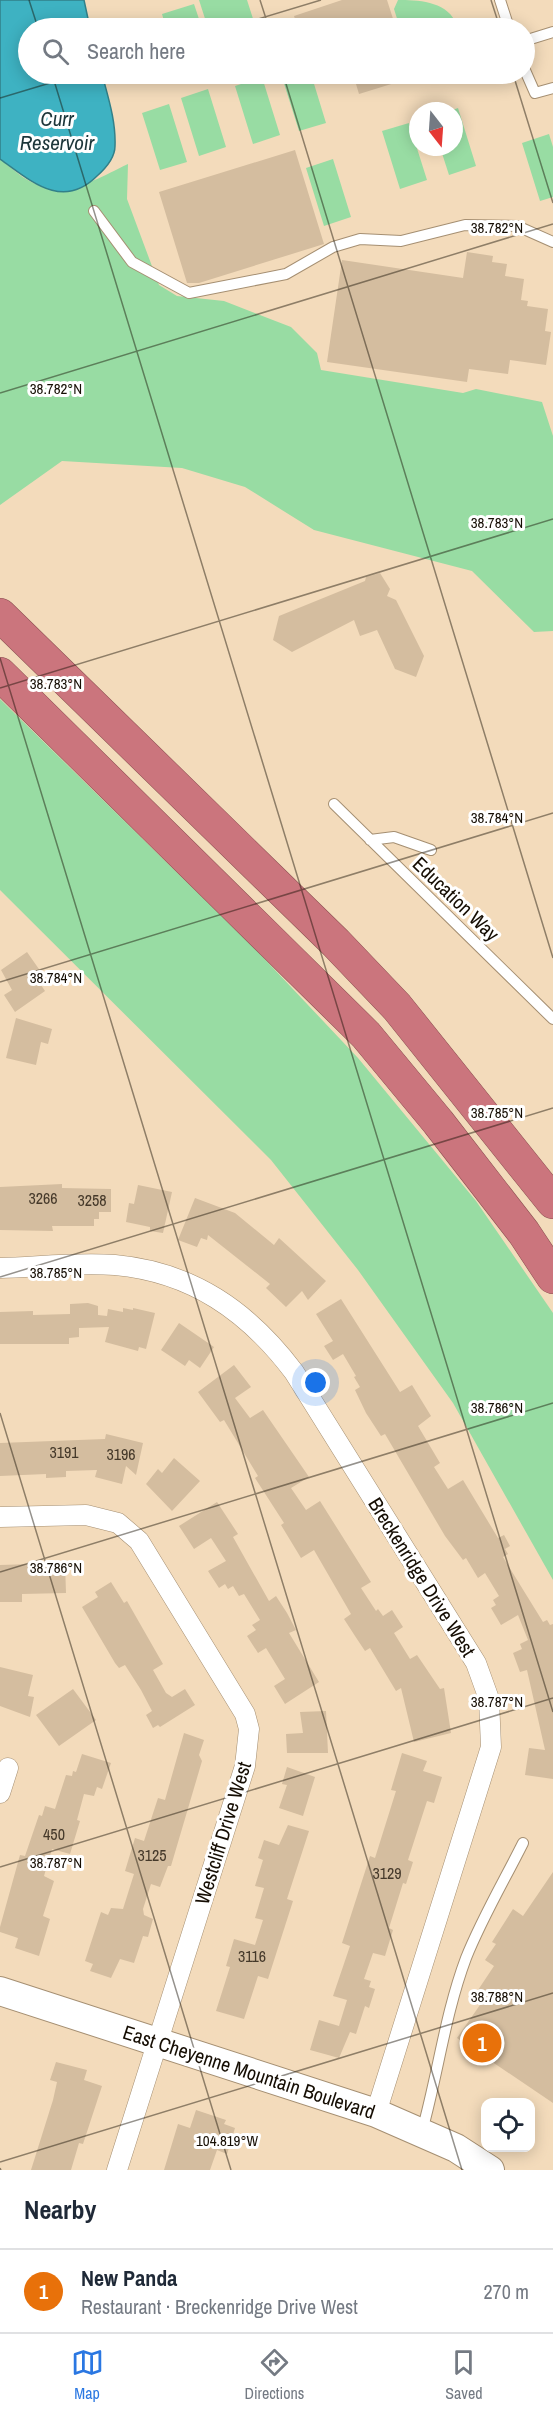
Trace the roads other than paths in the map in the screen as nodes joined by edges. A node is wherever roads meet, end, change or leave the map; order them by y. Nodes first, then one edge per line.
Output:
1 (500, 0) edge
2 (506, 18) edge
3 (553, 32) edge
4 (535, 38) edge
5 (531, 84) edge
6 (553, 88) edge
7 (94, 211) dead end
8 (553, 242) edge
9 (0, 615) edge
10 (0, 674) edge
11 (334, 804) dead end
12 (370, 840) junction
13 (431, 850) dead end
14 (553, 1019) edge
15 (553, 1202) edge
16 (0, 1268) edge
17 (553, 1277) edge
18 (0, 1517) edge
19 (8, 1768) dead end
20 (0, 1793) edge
21 (523, 1843) dead end
22 (0, 1991) edge
23 (158, 2044) junction
24 (376, 2113) junction
25 (422, 2131) junction
26 (117, 2170) edge
27 (490, 2170) edge

1 - 2 lane
3 - 4 lane
5 - 6 lane
7 - 8 lane
9 - 15 highway
10 - 17 highway
11 - 12 lane, Education Way
12 - 13 lane
12 - 14 lane, Education Way
16 - 24 street, Breckenridge Drive West
18 - 23 street, Westcliff Drive West
19 - 20 street
21 - 25 lane
22 - 23 street, East Cheyenne Mountain Boulevard
23 - 24 street, East Cheyenne Mountain Boulevard
23 - 26 street, Westcliff Drive West
24 - 25 street, East Cheyenne Mountain Boulevard
25 - 27 street, East Cheyenne Mountain Boulevard

